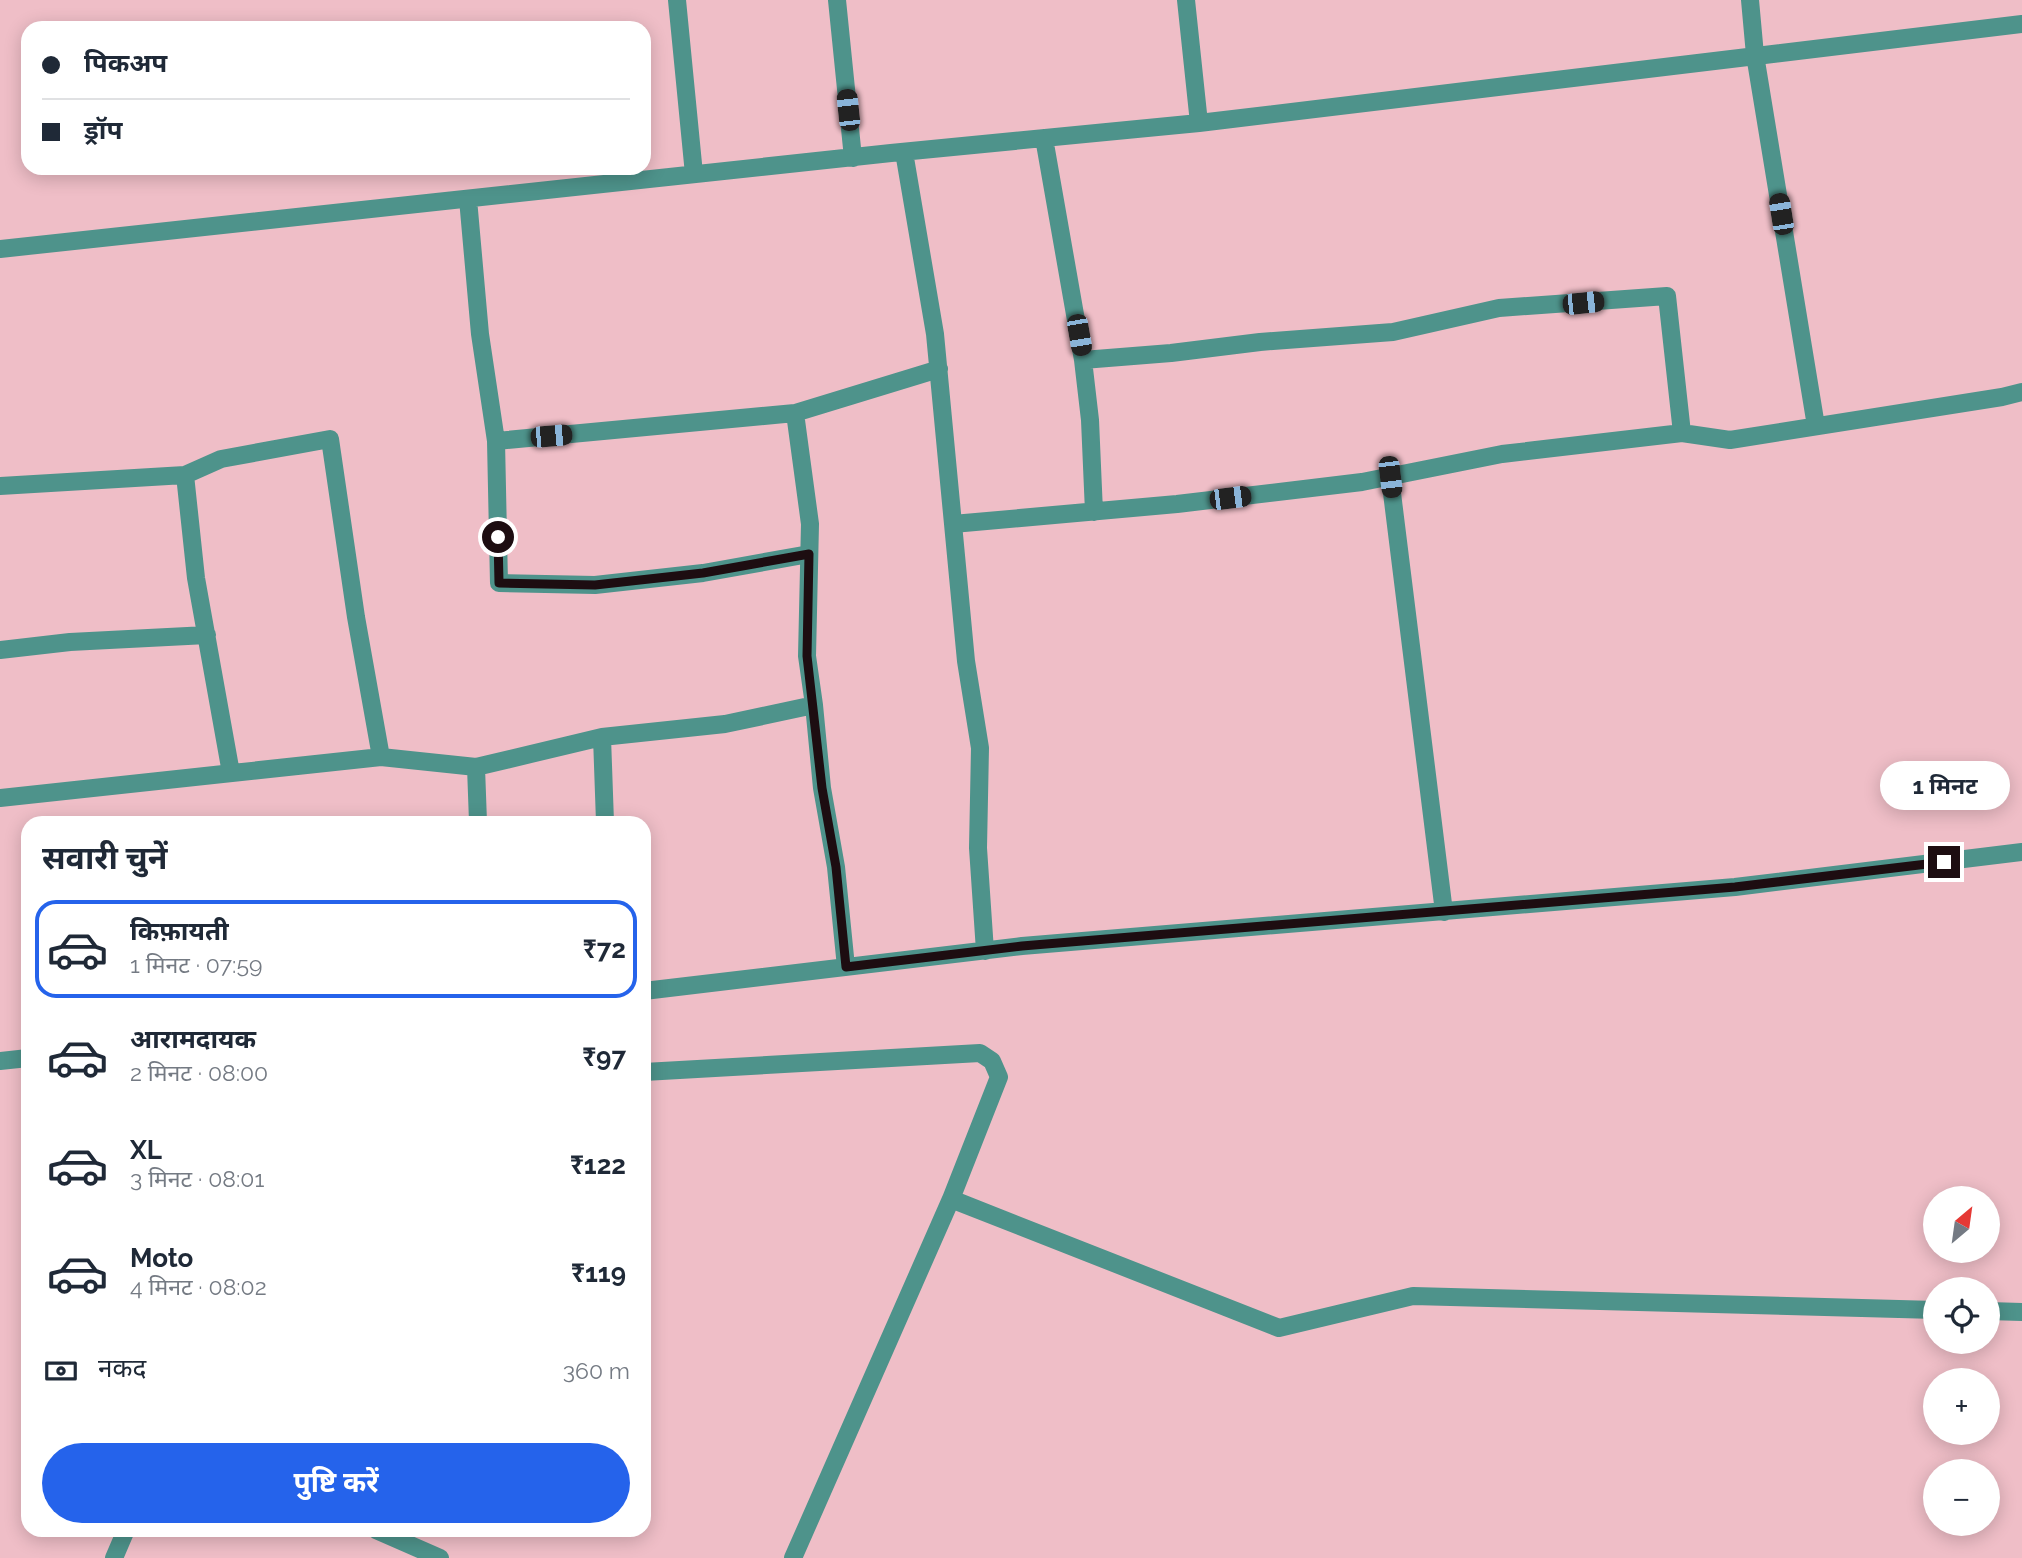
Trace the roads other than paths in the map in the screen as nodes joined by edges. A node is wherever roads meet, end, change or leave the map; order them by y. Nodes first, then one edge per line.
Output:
1 (677, 0) edge
2 (837, 0) edge
3 (1186, 0) edge
4 (1750, 0) edge
5 (2022, 24) edge
6 (1755, 55) junction
7 (1199, 123) junction
8 (1044, 138) junction
9 (904, 152) junction
10 (853, 158) junction
11 (694, 174) junction
12 (468, 199) junction
13 (0, 249) edge
14 (1083, 360) junction
15 (939, 369) junction
16 (2022, 392) edge
17 (795, 413) junction
18 (1816, 426) junction
19 (1682, 433) junction
20 (496, 441) junction
21 (185, 475) junction
22 (1390, 477) junction
23 (0, 486) edge
24 (1094, 512) junction
25 (953, 524) junction
26 (809, 554) junction
27 (207, 635) junction
28 (0, 650) edge
29 (814, 705) junction
30 (602, 737) junction
31 (381, 757) junction
32 (476, 767) junction
33 (231, 773) junction
34 (0, 798) edge
35 (478, 816) edge
36 (605, 816) edge
37 (2022, 852) edge
38 (1444, 912) junction
39 (985, 951) junction
40 (846, 967) junction
41 (651, 990) edge
42 (21, 1059) edge
43 (0, 1061) edge
44 (651, 1073) edge
45 (951, 1199) junction
46 (1923, 1310) edge
47 (2000, 1311) edge
48 (2022, 1312) edge
49 (123, 1537) edge
50 (392, 1537) edge
51 (114, 1558) edge
52 (440, 1558) edge
53 (793, 1558) edge

1 - 11 street
2 - 10 street
3 - 7 street
4 - 6 street
5 - 6 street
6 - 7 street
6 - 18 street
7 - 8 street
8 - 9 street
8 - 14 street
9 - 10 street
9 - 15 street
10 - 11 street
11 - 12 street
12 - 13 street
12 - 20 street
14 - 19 street
14 - 24 street
15 - 17 street
15 - 25 street
16 - 18 street
17 - 20 street
17 - 26 street
18 - 19 street
19 - 22 street
20 - 26 street
21 - 23 street
21 - 27 street
21 - 31 street
22 - 24 street
22 - 38 street
24 - 25 street
25 - 39 street
26 - 29 street
27 - 28 street
27 - 33 street
29 - 30 street
29 - 40 street
30 - 32 street
30 - 36 street
31 - 32 street
31 - 33 street
32 - 35 street
33 - 34 street
37 - 38 street
38 - 39 street
39 - 40 street
40 - 41 street
42 - 43 street
44 - 45 street
45 - 46 street
45 - 53 street
47 - 48 street
49 - 51 street
50 - 52 street

